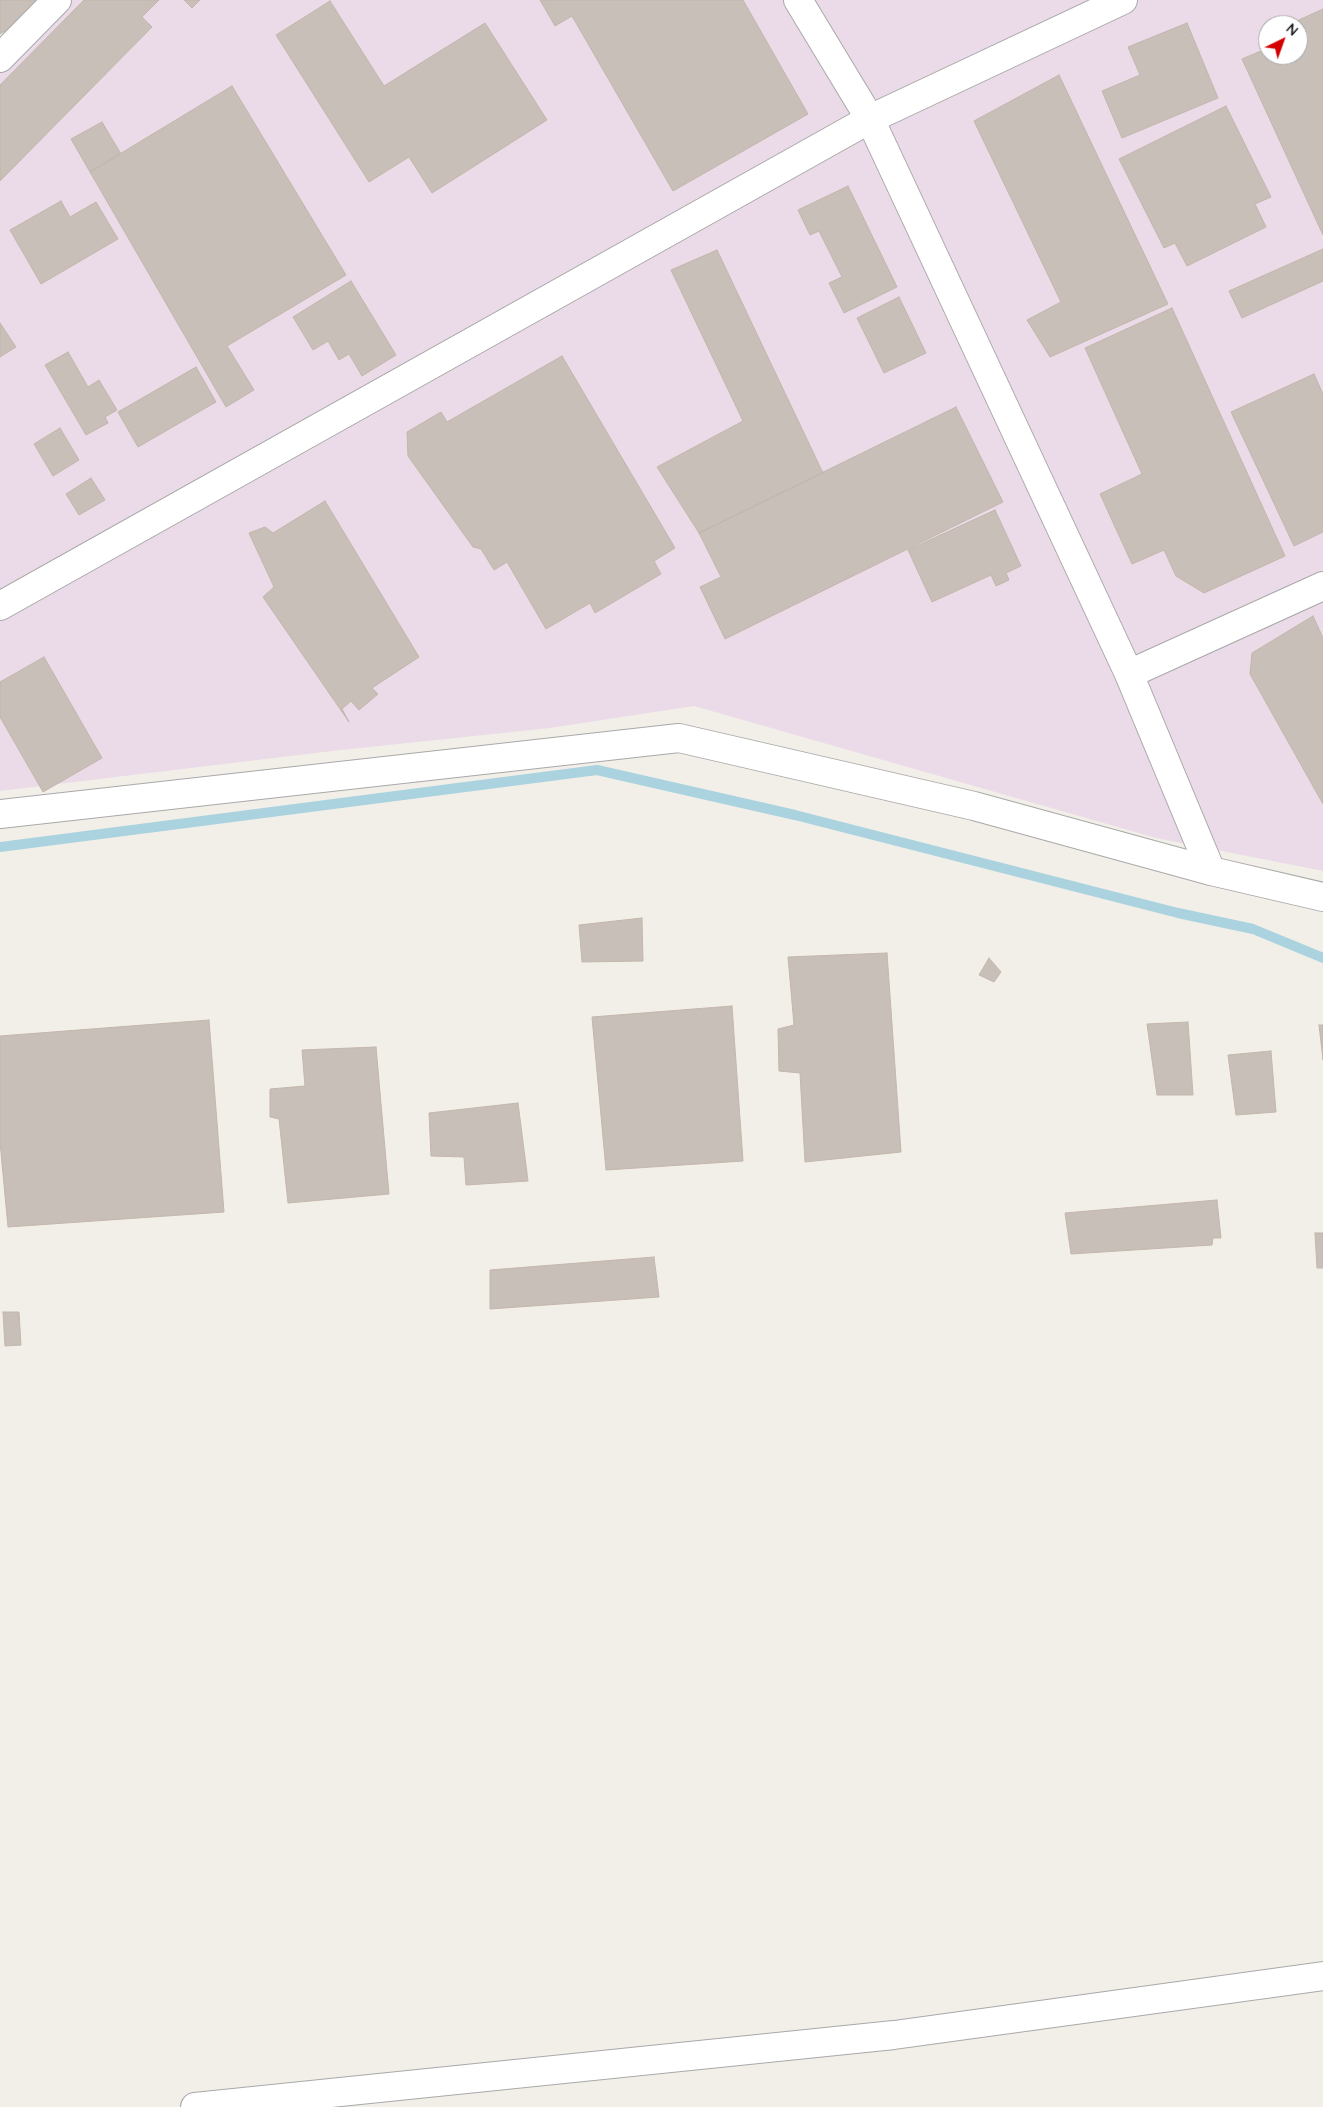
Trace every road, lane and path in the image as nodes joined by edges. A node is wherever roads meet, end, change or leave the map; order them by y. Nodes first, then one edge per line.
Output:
1 (56, 0) edge
2 (798, 0) edge
3 (1123, 0) edge
4 (0, 58) edge
5 (870, 119) junction
6 (1323, 586) edge
7 (0, 606) edge
8 (1129, 674) junction
9 (0, 814) edge
10 (1211, 871) junction
11 (1323, 897) edge
12 (1323, 1976) edge
13 (195, 2107) edge

1 - 4 street
2 - 5 street
3 - 5 street
5 - 7 street
5 - 8 street
6 - 8 street
8 - 10 street
9 - 10 street
10 - 11 street
12 - 13 street

